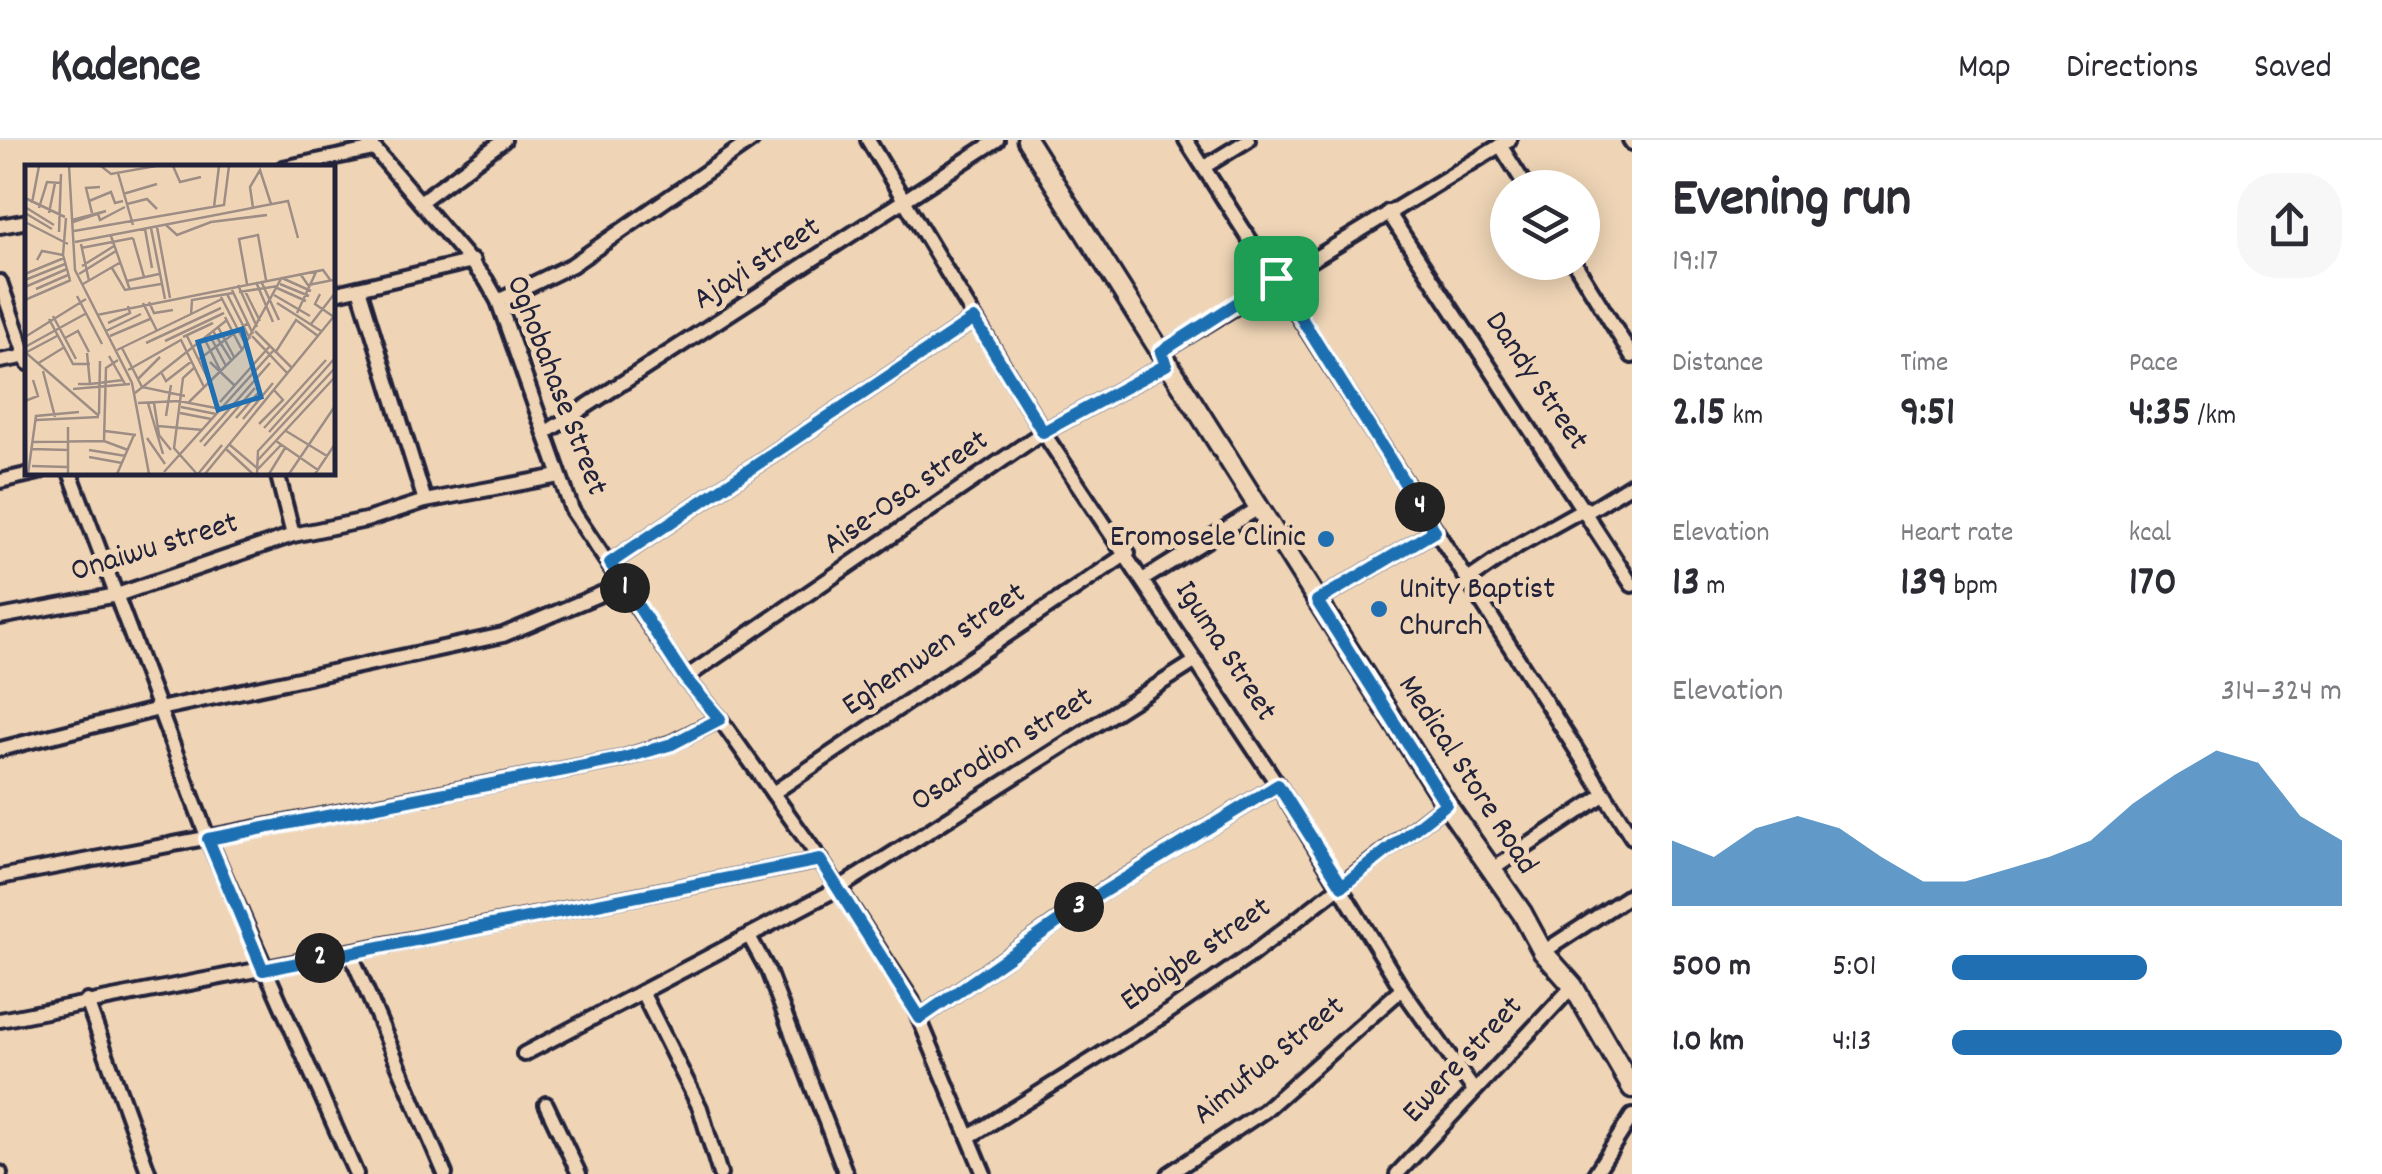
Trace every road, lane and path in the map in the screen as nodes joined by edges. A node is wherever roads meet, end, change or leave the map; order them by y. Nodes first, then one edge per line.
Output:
1 (504, 140) edge
2 (752, 140) edge
3 (868, 140) edge
4 (998, 140) edge
5 (1026, 140) edge
6 (1186, 140) edge
7 (1248, 140) edge
8 (1504, 143) edge
9 (370, 144) edge
10 (294, 165) edge
11 (1204, 167) junction
12 (1518, 170) edge
13 (420, 202) junction
14 (906, 203) junction
15 (1388, 212) junction
16 (25, 221) edge
17 (0, 226) edge
18 (473, 261) junction
19 (1276, 278) junction
20 (1585, 280) edge
21 (0, 282) edge
22 (360, 288) junction
23 (335, 293) edge
24 (498, 301) junction
25 (974, 319) junction
26 (25, 352) edge
27 (1632, 356) edge
28 (25, 358) edge
29 (1164, 358) junction
30 (0, 360) edge
31 (1043, 432) junction
32 (545, 433) junction
33 (25, 475) edge
34 (71, 475) edge
35 (278, 475) edge
36 (559, 476) junction
37 (0, 480) edge
38 (1632, 484) edge
39 (425, 500) junction
40 (1257, 509) junction
41 (1586, 510) junction
42 (1435, 531) junction
43 (293, 535) junction
44 (1128, 554) junction
45 (610, 563) junction
46 (1144, 580) junction
47 (1468, 580) junction
48 (622, 584) junction
49 (1632, 585) edge
50 (117, 595) junction
51 (1317, 601) junction
52 (0, 617) edge
53 (1196, 661) junction
54 (685, 678) junction
55 (158, 709) junction
56 (720, 719) junction
57 (0, 749) edge
58 (1278, 785) junction
59 (773, 793) junction
60 (1605, 794) junction
61 (1446, 804) junction
62 (1632, 837) edge
63 (208, 839) junction
64 (820, 860) junction
65 (1490, 871) junction
66 (0, 877) edge
67 (1342, 886) junction
68 (839, 888) junction
69 (1632, 894) edge
70 (749, 936) junction
71 (350, 952) junction
72 (1543, 952) junction
73 (263, 970) junction
74 (1573, 986) junction
75 (1402, 989) junction
76 (642, 992) junction
77 (86, 1001) junction
78 (920, 1018) junction
79 (0, 1020) edge
80 (524, 1054) dead end
81 (1632, 1088) edge
82 (1473, 1089) junction
83 (546, 1104) dead end
84 (1632, 1116) edge
85 (969, 1137) junction
86 (148, 1174) edge
87 (356, 1174) edge
88 (446, 1174) edge
89 (579, 1174) edge
90 (720, 1174) edge
91 (846, 1174) edge
92 (984, 1174) edge
93 (1169, 1174) edge
94 (1397, 1174) edge
95 (1595, 1174) edge

1 - 13 street
2 - 24 street
3 - 14 street, Iguma Street
4 - 14 street, Ajayi street
5 - 29 street, Medical Store Road
6 - 11 street
7 - 11 street
8 - 12 street
8 - 15 street, Aise-Osa street
9 - 10 street
9 - 13 street, Oghobahase Street
11 - 19 street
13 - 18 street, Oghobahase Street
14 - 25 street, Iguma Street
14 - 32 street, Ajayi street
15 - 19 street, Aise-Osa street
15 - 41 street, Dandy Street
16 - 17 street
18 - 22 street
18 - 24 street, Oghobahase Street
19 - 29 street, Aise-Osa street
19 - 42 street
20 - 27 street
21 - 26 street
22 - 23 street
22 - 39 street
24 - 32 street, Oghobahase Street
25 - 31 street, Iguma Street
25 - 45 street
28 - 30 street
29 - 31 street, Aise-Osa street
29 - 40 street, Medical Store Road
31 - 44 street, Iguma Street
31 - 54 street, Aise-Osa street
32 - 36 street, Oghobahase Street
33 - 37 street
34 - 50 street
35 - 43 street
36 - 39 street, Onaiwu street
36 - 45 street, Oghobahase Street
38 - 41 street
39 - 43 street, Onaiwu street
40 - 46 street
40 - 51 street, Medical Store Road
41 - 47 street
41 - 49 street, Dandy Street
42 - 47 street
42 - 51 street
43 - 50 street, Onaiwu street
44 - 46 street, Iguma Street
44 - 59 street, Eghemwen street
45 - 48 street, Oghobahase Street
46 - 53 street, Iguma Street
47 - 60 street
48 - 54 street, Oghobahase Street
48 - 55 street
50 - 52 street, Onaiwu street
50 - 55 street
51 - 61 street, Medical Store Road
53 - 58 street, Iguma Street
53 - 68 street, Osarodion street
54 - 56 street, Oghobahase Street
55 - 57 street
55 - 63 street
56 - 59 street, Oghobahase Street
56 - 63 street
58 - 67 street, Iguma Street
58 - 78 street
59 - 64 street, Oghobahase Street
60 - 62 street
60 - 65 street
61 - 65 street, Medical Store Road
61 - 67 street, Eboigbe street
63 - 66 street
63 - 73 street
64 - 68 street, Oghobahase Street
64 - 71 street
65 - 72 street, Medical Store Road
67 - 75 street, Iguma Street
67 - 85 street, Eboigbe street
68 - 70 street, Osarodion street
68 - 78 street, Oghobahase Street
69 - 72 street
70 - 76 street, Osarodion street
70 - 91 street
71 - 73 street
71 - 88 street
72 - 74 street, Medical Store Road
73 - 77 street
73 - 87 street
74 - 81 street, Medical Store Road
74 - 82 street, Ewere street
75 - 82 street, Iguma Street
75 - 93 street, Aimufua Street
76 - 80 street, Osarodion street
76 - 90 street
77 - 79 street
77 - 86 street
78 - 85 street, Oghobahase Street
82 - 94 street, Ewere street
83 - 89 street
84 - 95 street
85 - 92 street, Oghobahase Street

